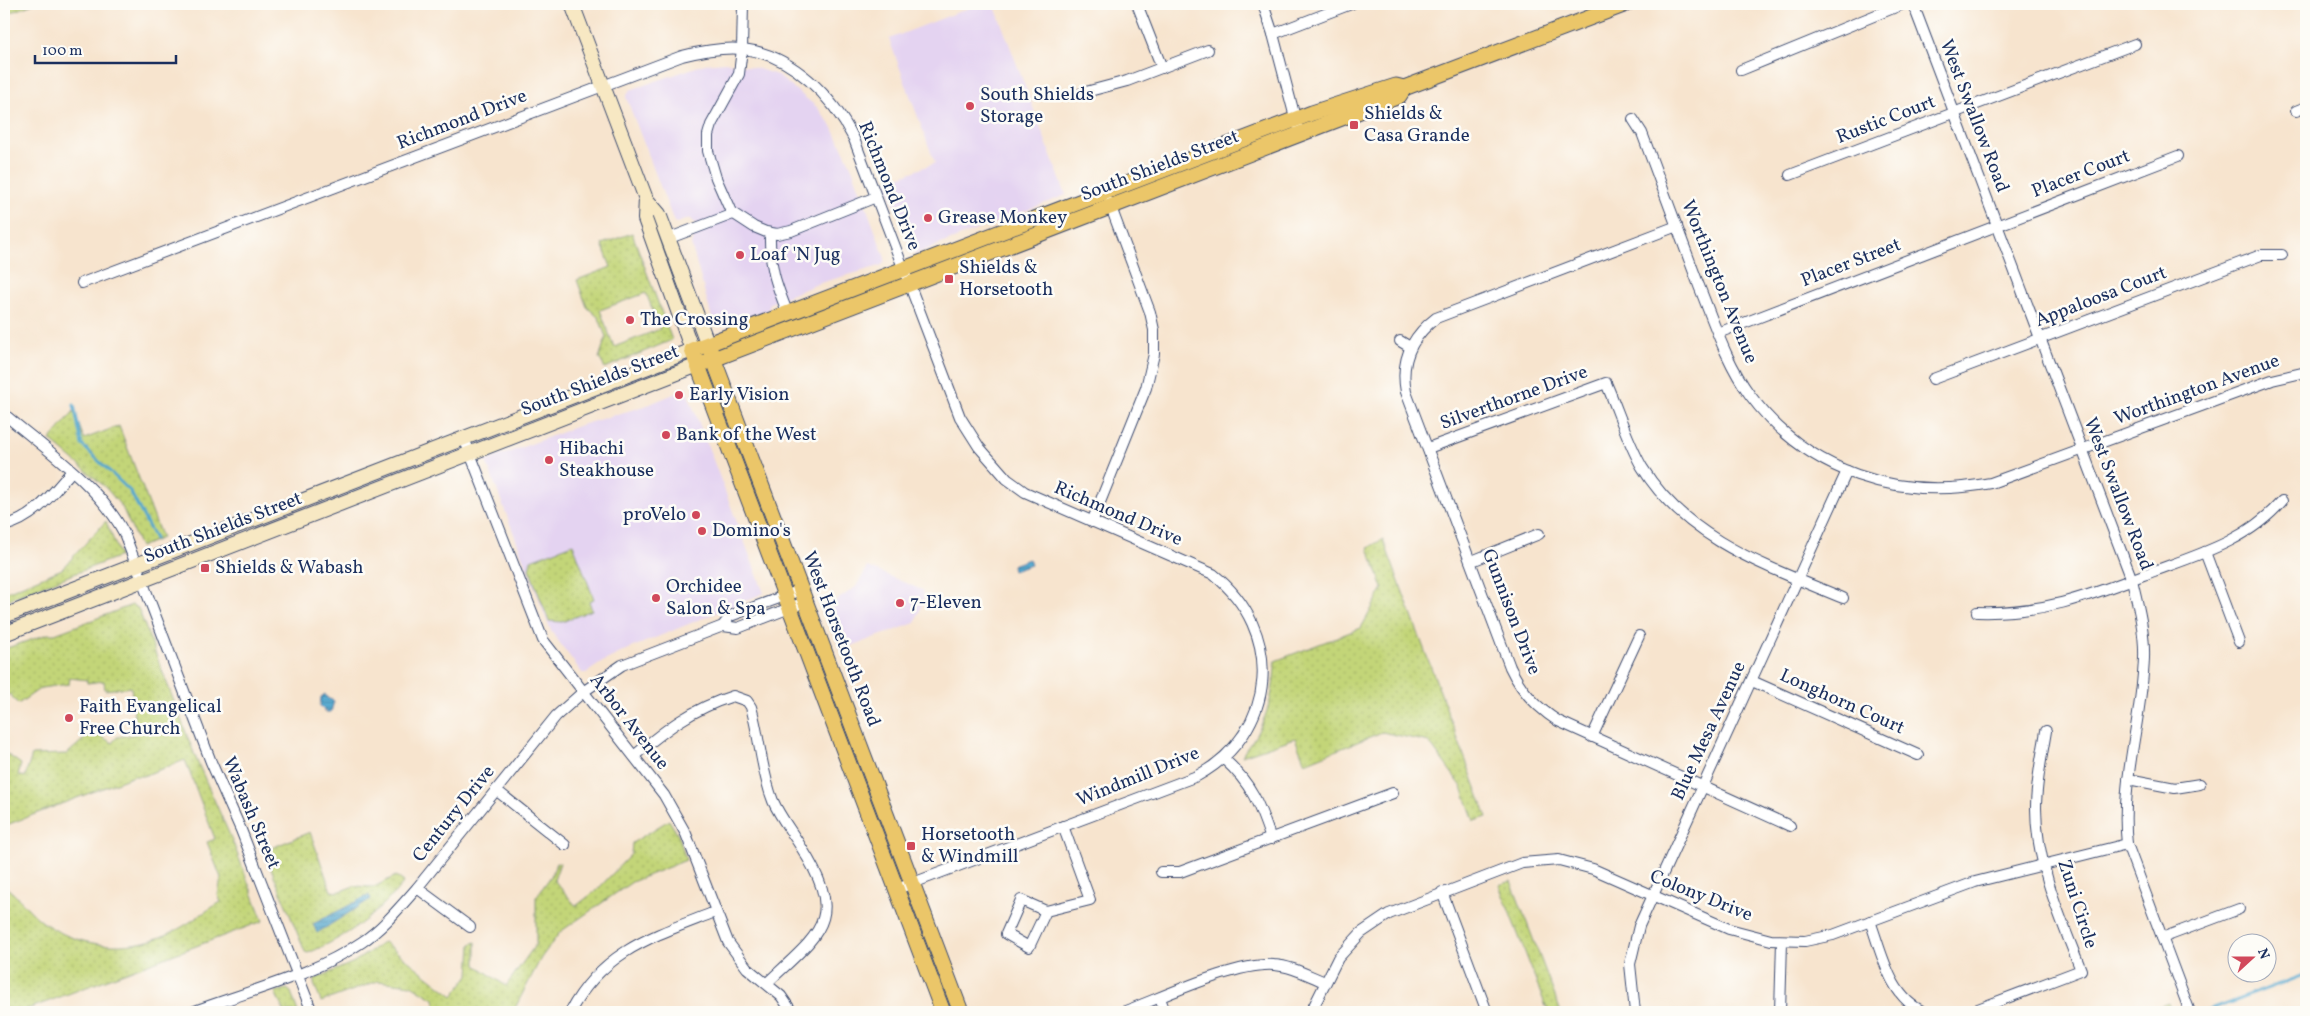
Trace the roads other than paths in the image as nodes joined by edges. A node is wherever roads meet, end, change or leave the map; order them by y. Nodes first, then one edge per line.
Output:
1 (572, 4) edge
2 (743, 4) edge
3 (1137, 4) edge
4 (1263, 4) edge
5 (1351, 4) edge
6 (1626, 4) edge
7 (1903, 4) edge
8 (1913, 4) edge
9 (1273, 34) junction
10 (2134, 44) dead end
11 (742, 49) junction
12 (1208, 50) dead end
13 (1162, 68) junction
14 (1741, 70) dead end
15 (603, 85) junction
16 (1404, 88) junction
17 (1082, 92) dead end
18 (2306, 107) edge
19 (2296, 111) dead end
20 (1954, 113) junction
21 (1295, 119) junction
22 (1632, 119) dead end
23 (1300, 134) junction
24 (2178, 156) dead end
25 (1790, 176) dead end
26 (876, 197) junction
27 (646, 199) junction
28 (1108, 200) junction
29 (733, 214) junction
30 (1997, 225) junction
31 (1676, 226) junction
32 (770, 233) junction
33 (667, 239) junction
34 (2282, 255) dead end
35 (907, 277) junction
36 (82, 283) dead end
37 (788, 314) junction
38 (1718, 333) junction
39 (2040, 339) junction
40 (1400, 341) dead end
41 (1410, 347) junction
42 (692, 350) junction
43 (711, 352) junction
44 (698, 366) junction
45 (2306, 372) edge
46 (1933, 379) dead end
47 (4, 414) edge
48 (464, 438) junction
49 (1428, 448) junction
50 (2083, 450) junction
51 (470, 453) junction
52 (71, 472) junction
53 (1847, 472) junction
54 (2282, 501) dead end
55 (1092, 522) junction
56 (4, 526) edge
57 (1539, 534) dead end
58 (2205, 552) junction
59 (1472, 561) junction
60 (136, 566) junction
61 (1797, 579) junction
62 (2132, 580) junction
63 (142, 581) junction
64 (803, 596) junction
65 (1843, 598) dead end
66 (788, 602) junction
67 (1977, 612) dead end
68 (4, 616) edge
69 (723, 626) junction
70 (4, 634) edge
71 (1639, 636) dead end
72 (2239, 642) dead end
73 (1752, 681) junction
74 (582, 692) junction
75 (2046, 731) dead end
76 (1592, 737) junction
77 (1918, 755) dead end
78 (634, 756) junction
79 (1224, 759) junction
80 (2128, 779) junction
81 (2200, 784) dead end
82 (1703, 788) junction
83 (496, 790) junction
84 (1393, 793) dead end
85 (1063, 826) junction
86 (1790, 826) dead end
87 (1271, 839) junction
88 (2127, 844) junction
89 (565, 845) dead end
90 (2045, 864) junction
91 (1161, 872) dead end
92 (912, 884) junction
93 (417, 888) junction
94 (897, 889) junction
95 (1442, 892) junction
96 (1653, 896) junction
97 (2240, 909) dead end
98 (1046, 911) junction
99 (716, 912) junction
100 (1870, 921) junction
101 (470, 927) dead end
102 (2162, 938) junction
103 (1782, 941) junction
104 (297, 974) junction
105 (1325, 982) junction
106 (767, 983) junction
107 (1160, 998) junction
108 (2189, 1010) edge
109 (199, 1011) edge
110 (312, 1012) edge
111 (570, 1012) edge
112 (792, 1012) edge
113 (943, 1012) edge
114 (961, 1012) edge
115 (1123, 1012) edge
116 (1165, 1012) edge
117 (1311, 1012) edge
118 (1487, 1012) edge
119 (1635, 1012) edge
120 (1780, 1012) edge
121 (1922, 1012) edge
122 (1970, 1012) edge

1 - 15 main road, West Horsetooth Road
2 - 11 street
3 - 13 street
4 - 9 street
5 - 9 street
6 - 16 main road, South Shields Street
7 - 14 street
8 - 20 street, West Swallow Road
9 - 21 street
10 - 20 street, Rustic Court
11 - 15 street, Richmond Drive
11 - 26 street, Richmond Drive
11 - 29 street
12 - 13 street
13 - 17 street
15 - 27 main road, West Horsetooth Road
15 - 36 street, Richmond Drive
16 - 21 main road, South Shields Street
16 - 23 main road, South Shields Street
18 - 19 street
20 - 25 street, Rustic Court
20 - 30 street, West Swallow Road
21 - 23 street
21 - 28 main road, South Shields Street
22 - 31 street, Worthington Avenue
23 - 28 main road, South Shields Street
24 - 30 street, Placer Court
26 - 32 street
26 - 35 street, Richmond Drive
27 - 33 main road, West Horsetooth Road
27 - 42 main road, West Horsetooth Road
28 - 35 main road, South Shields Street
28 - 55 street
29 - 32 street
29 - 33 street
30 - 38 street, Placer Street
30 - 39 street, West Swallow Road
31 - 38 street, Worthington Avenue
31 - 41 street, Gunnison Drive
32 - 37 street
33 - 43 main road, West Horsetooth Road
34 - 39 street, Appaloosa Court
35 - 37 main road, South Shields Street
35 - 43 main road, South Shields Street
35 - 55 street, Richmond Drive
37 - 43 main road, South Shields Street
38 - 53 street, Worthington Avenue
39 - 46 street, Appaloosa Court
39 - 50 street, West Swallow Road
40 - 41 street
41 - 49 street, Gunnison Drive
42 - 43 main road, South Shields Street
42 - 44 main road, West Horsetooth Road
42 - 48 main road, South Shields Street
43 - 44 main road, South Shields Street
43 - 64 main road, West Horsetooth Road
44 - 51 main road, South Shields Street
44 - 66 main road, West Horsetooth Road
45 - 50 street, Worthington Avenue
47 - 52 street, Wabash Street
48 - 51 street, Arbor Avenue
48 - 60 main road, South Shields Street
49 - 59 street, Gunnison Drive
49 - 61 street, Silverthorne Drive
50 - 53 street, Worthington Avenue
50 - 62 street, West Swallow Road
51 - 63 main road, South Shields Street
51 - 74 street, Arbor Avenue
52 - 56 street
52 - 60 street, Wabash Street
53 - 61 street, Blue Mesa Avenue
54 - 58 street
55 - 79 street, Richmond Drive
57 - 59 street
58 - 62 street
58 - 72 street
59 - 76 street, Gunnison Drive
60 - 63 street, Wabash Street
60 - 68 main road, South Shields Street
61 - 65 street, Silverthorne Drive
61 - 73 street, Blue Mesa Avenue
62 - 67 street
62 - 80 street, West Swallow Road
63 - 70 main road, South Shields Street
63 - 104 street, Wabash Street
64 - 66 street, Century Drive
64 - 92 main road, West Horsetooth Road
66 - 69 street, Century Drive
66 - 69 street, Century Drive
66 - 94 main road, West Horsetooth Road
69 - 74 street, Century Drive
71 - 76 street
73 - 77 street, Longhorn Court
73 - 82 street, Blue Mesa Avenue
74 - 78 street, Arbor Avenue
74 - 83 street, Century Drive
75 - 90 street, Zuni Circle
76 - 82 street, Gunnison Drive
78 - 99 street, Arbor Avenue
78 - 106 street
79 - 85 street, Windmill Drive
79 - 87 street
80 - 81 street
80 - 88 street, West Swallow Road
82 - 86 street, Gunnison Drive
82 - 96 street, Blue Mesa Avenue
83 - 89 street
83 - 93 street, Century Drive
84 - 87 street
85 - 92 street, Windmill Drive
85 - 98 street, Windmill Drive
87 - 91 street
88 - 90 street, Colony Drive
88 - 102 street, West Swallow Road
90 - 100 street, Colony Drive
90 - 122 street, Zuni Circle
92 - 94 street, Windmill Drive
92 - 114 main road, West Horsetooth Road
93 - 101 street
93 - 104 street, Century Drive
94 - 113 main road, West Horsetooth Road
95 - 96 street, Colony Drive
95 - 105 street, Colony Drive
95 - 118 street
96 - 103 street, Colony Drive
96 - 119 street, Blue Mesa Avenue
97 - 102 street
98 - 98 street
99 - 106 street, Arbor Avenue
99 - 111 street
100 - 103 street, Colony Drive
100 - 121 street
102 - 108 street, West Swallow Road
103 - 120 street
104 - 109 street, Century Drive
104 - 110 street, Wabash Street
105 - 107 street
105 - 117 street, Colony Drive
106 - 112 street, Arbor Avenue
107 - 115 street
107 - 116 street

